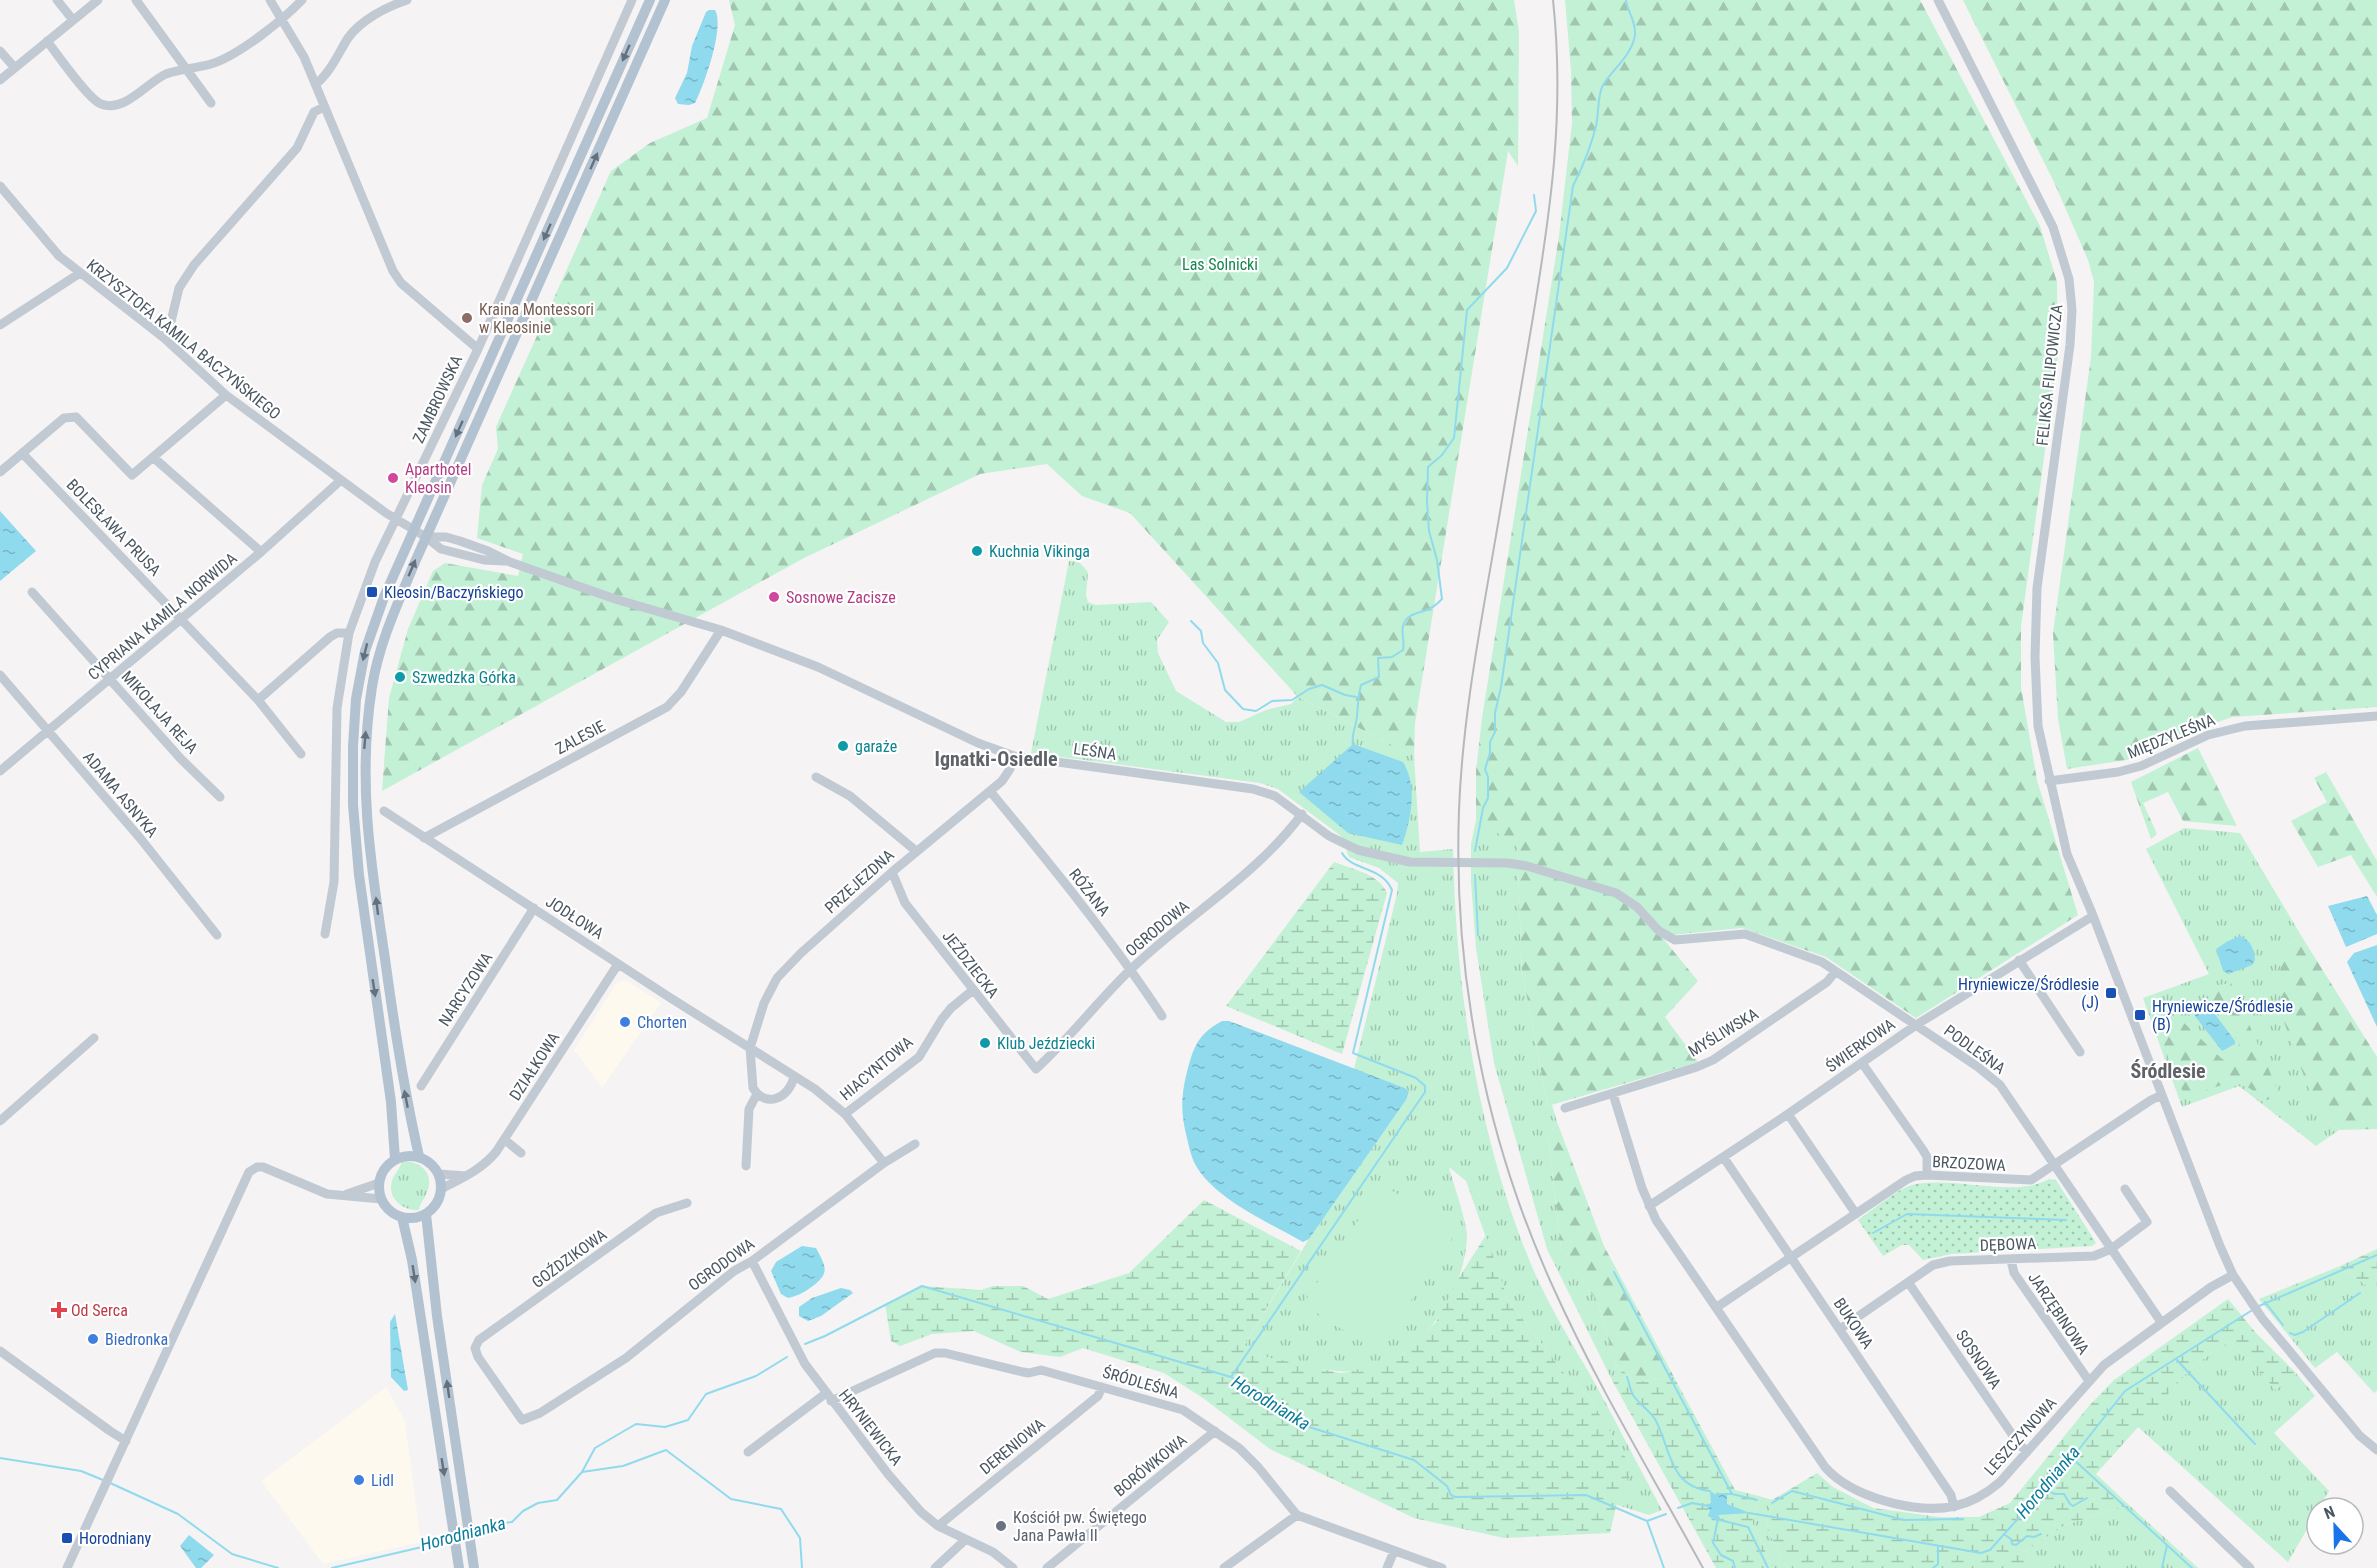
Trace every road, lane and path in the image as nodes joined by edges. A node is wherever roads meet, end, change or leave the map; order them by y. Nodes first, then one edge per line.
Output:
1 (57, 0) edge
2 (98, 0) edge
3 (136, 0) edge
4 (270, 0) edge
5 (302, 0) edge
6 (407, 0) edge
7 (632, 0) edge
8 (650, 0) edge
9 (665, 0) edge
10 (1938, 0) edge
11 (282, 18) junction
12 (73, 20) junction
13 (47, 41) junction
14 (0, 51) edge
15 (15, 68) junction
16 (188, 69) junction
17 (0, 80) edge
18 (316, 84) junction
19 (211, 103) dead end
20 (324, 107) junction
21 (0, 186) edge
22 (80, 273) junction
23 (0, 325) edge
24 (164, 338) junction
25 (477, 349) junction
26 (226, 395) junction
27 (22, 453) junction
28 (154, 458) junction
29 (0, 472) edge
30 (341, 480) junction
31 (395, 519) junction
32 (414, 530) junction
33 (426, 537) junction
34 (261, 552) junction
35 (510, 562) joint
36 (32, 592) dead end
37 (181, 619) junction
38 (721, 630) junction
39 (349, 633) junction
40 (0, 675) edge
41 (110, 680) junction
42 (258, 700) junction
43 (2377, 716) edge
44 (48, 730) junction
45 (302, 754) dead end
46 (1014, 756) junction
47 (0, 771) edge
48 (816, 777) dead end
49 (2049, 781) junction
50 (990, 791) junction
51 (220, 797) dead end
52 (384, 811) dead end
53 (1302, 814) junction
54 (424, 838) junction
55 (916, 851) junction
56 (892, 872) junction
57 (534, 908) junction
58 (2093, 916) junction
59 (325, 934) dead end
60 (217, 935) dead end
61 (1675, 940) joint
62 (2019, 960) junction
63 (618, 964) junction
64 (1131, 969) junction
65 (1835, 972) junction
66 (972, 990) junction
67 (1162, 1016) dead end
68 (1916, 1025) junction
69 (94, 1038) dead end
70 (750, 1048) junction
71 (2080, 1052) dead end
72 (1862, 1063) junction
73 (1036, 1069) joint
74 (794, 1077) junction
75 (420, 1086) dead end
76 (1613, 1094) junction
77 (757, 1095) junction
78 (2162, 1095) junction
79 (1565, 1108) dead end
80 (845, 1114) junction
81 (1788, 1114) junction
82 (0, 1121) edge
83 (505, 1140) junction
84 (915, 1144) dead end
85 (521, 1153) dead end
86 (419, 1156) junction
87 (1724, 1158) junction
88 (395, 1159) junction
89 (884, 1162) junction
90 (746, 1166) dead end
91 (2055, 1166) junction
92 (439, 1174) junction
93 (1927, 1175) junction
94 (466, 1176) junction
95 (379, 1183) junction
96 (441, 1189) junction
97 (2125, 1189) dead end
98 (344, 1196) junction
99 (381, 1199) junction
100 (687, 1203) dead end
101 (1649, 1206) junction
102 (426, 1214) junction
103 (1856, 1214) junction
104 (402, 1217) junction
105 (2111, 1249) junction
106 (1791, 1257) junction
107 (2011, 1260) junction
108 (752, 1261) junction
109 (2233, 1275) junction
110 (1908, 1282) junction
111 (1717, 1307) junction
112 (2161, 1322) junction
113 (1840, 1329) junction
114 (0, 1351) edge
115 (2089, 1381) junction
116 (1102, 1387) junction
117 (828, 1397) junction
118 (522, 1420) joint
119 (1215, 1431) junction
120 (126, 1440) junction
121 (2377, 1450) edge
122 (748, 1452) dead end
123 (2027, 1452) junction
124 (2170, 1491) dead end
125 (1954, 1507) junction
126 (1297, 1515) junction
127 (938, 1526) junction
128 (965, 1540) junction
129 (1394, 1551) junction
130 (458, 1563) edge
131 (67, 1568) edge
132 (474, 1568) edge
133 (934, 1568) edge
134 (1013, 1568) edge
135 (1047, 1568) edge
136 (1224, 1568) edge
137 (1387, 1568) edge
138 (1442, 1568) edge
139 (2250, 1568) edge

1 - 12 street
2 - 12 street
3 - 16 street
4 - 11 street
5 - 11 street
6 - 18 street
7 - 25 street, ZAMBROWSKA
8 -> 32 main road, ZAMBROWSKA
33 -> 9 main road
10 - 49 street, FELIKSA FILIPOWICZA
11 - 16 street
11 - 18 street
12 - 13 street
13 - 15 street
13 - 16 street
14 - 15 street
15 - 17 street
16 - 19 street
18 - 20 street
20 - 24 street
20 - 25 street
21 - 22 street, KRZYSZTOFA KAMILA BACZYŃSKIEGO
22 - 23 street
22 - 24 street, KRZYSZTOFA KAMILA BACZYŃSKIEGO
24 - 26 street, KRZYSZTOFA KAMILA BACZYŃSKIEGO
25 - 31 street, ZAMBROWSKA
26 - 28 street
26 - 30 street, KRZYSZTOFA KAMILA BACZYŃSKIEGO
27 - 28 street
27 - 29 street
27 - 37 street, BOLESŁAWA PRUSA
28 - 34 street
30 - 31 street, KRZYSZTOFA KAMILA BACZYŃSKIEGO
30 - 34 street, CYPRIANA KAMILA NORWIDA
31 - 32 street, KRZYSZTOFA KAMILA BACZYŃSKIEGO
31 - 39 street, ZAMBROWSKA
32 - 33 street, KRZYSZTOFA KAMILA BACZYŃSKIEGO
32 -> 88 main road, ZAMBROWSKA
33 - 35 street, KRZYSZTOFA KAMILA BACZYŃSKIEGO
86 -> 33 main road
34 - 37 street, CYPRIANA KAMILA NORWIDA
35 - 38 street, LEŚNA
36 - 41 street, MIKOŁAJA REJA
37 - 41 street, CYPRIANA KAMILA NORWIDA
37 - 42 street, BOLESŁAWA PRUSA
38 - 46 street, LEŚNA
38 - 54 street, ZALESIE
39 - 42 street
39 - 59 street, ZAMBROWSKA
40 - 44 street, ADAMA ASNYKA
41 - 44 street, CYPRIANA KAMILA NORWIDA
41 - 51 street, MIKOŁAJA REJA
42 - 45 street, BOLESŁAWA PRUSA
43 - 49 street, MIĘDZYLEŚNA
44 - 47 street, CYPRIANA KAMILA NORWIDA
44 - 60 street, ADAMA ASNYKA
46 - 50 street, PRZEJEZDNA
46 - 53 street, LEŚNA
48 - 55 street
49 - 58 street, FELIKSA FILIPOWICZA
50 - 55 street, PRZEJEZDNA
50 - 64 street, RÓŻANA
52 - 54 street, JODŁOWA
53 - 61 street, LEŚNA
53 - 64 street, OGRODOWA
54 - 57 street, JODŁOWA
55 - 56 street, PRZEJEZDNA
56 - 66 street, JEŹDZIECKA
56 - 70 street, PRZEJEZDNA
57 - 63 street, JODŁOWA
57 - 75 street, NARCYZOWA
58 - 62 street, ŚWIERKOWA
58 - 78 street, FELIKSA FILIPOWICZA
61 - 65 street, PODLEŚNA
62 - 68 street, ŚWIERKOWA
62 - 71 street
63 - 70 street, JODŁOWA
63 - 83 street, DZIAŁKOWA
64 - 67 street, RÓŻANA
64 - 73 street, OGRODOWA
65 - 68 street, PODLEŚNA
65 - 76 street, MYŚLIWSKA
66 - 73 street, JEŹDZIECKA
66 - 80 street, HIACYNTOWA
68 - 72 street, ŚWIERKOWA
68 - 91 street, PODLEŚNA
69 - 82 street
70 - 74 street, JODŁOWA
70 - 77 street
72 - 81 street, ŚWIERKOWA
72 - 93 street
74 - 77 street
74 - 80 street, JODŁOWA
76 - 79 street, MYŚLIWSKA
76 - 101 street
77 - 90 street
78 - 91 street, BRZOZOWA
78 - 109 street, FELIKSA FILIPOWICZA
80 - 89 street
81 - 87 street, ŚWIERKOWA
81 - 103 street
83 - 85 street
83 - 94 street, DZIAŁKOWA
84 - 89 street, OGRODOWA
86 - 88 main road
86 - 92 main road
87 - 101 street, ŚWIERKOWA
87 - 106 street, BUKOWA
88 - 95 main road
89 - 108 street, OGRODOWA
91 - 93 street, BRZOZOWA
91 - 105 street, PODLEŚNA
92 - 94 street
92 - 96 main road
93 - 103 street, BRZOZOWA
94 - 96 street, DZIAŁKOWA
95 - 98 street
95 - 99 main road
96 - 102 main road
97 - 105 street, DĘBOWA
98 - 99 street
98 - 120 street
99 - 104 main road
100 - 118 street, GOŹDZIKOWA
101 - 111 street, LESZCZYNOWA
102 - 104 main road
132 -> 102 main road
103 - 106 street, BRZOZOWA
104 -> 130 main road
105 - 107 street, DĘBOWA
105 - 112 street, PODLEŚNA
106 - 111 street, BRZOZOWA
106 - 113 street, BUKOWA
107 - 110 street, DĘBOWA
107 - 115 street, JARZĘBINOWA
108 - 117 street, HRYNIEWICKA
108 - 118 street, OGRODOWA
109 - 112 street, LESZCZYNOWA
109 - 121 street, FELIKSA FILIPOWICZA
110 - 113 street, DĘBOWA
110 - 123 street, SOSNOWA
111 - 125 street, LESZCZYNOWA
112 - 115 street, LESZCZYNOWA
113 - 125 street, BUKOWA
114 - 120 street
115 - 123 street, LESZCZYNOWA
116 - 117 street, ŚRÓDLEŚNA
116 - 119 street, ŚRÓDLEŚNA
116 - 127 street, DERENIOWA
117 - 122 street, ŚRÓDLEŚNA
117 - 127 street, HRYNIEWICKA
119 - 126 street, ŚRÓDLEŚNA
119 - 135 street, BORÓWKOWA
120 - 131 street
123 - 125 street, LESZCZYNOWA
124 - 139 street
126 - 129 street
126 - 136 street
127 - 128 street, HRYNIEWICKA
128 - 133 street
128 - 134 street, HRYNIEWICKA
129 - 137 street
129 - 138 street

